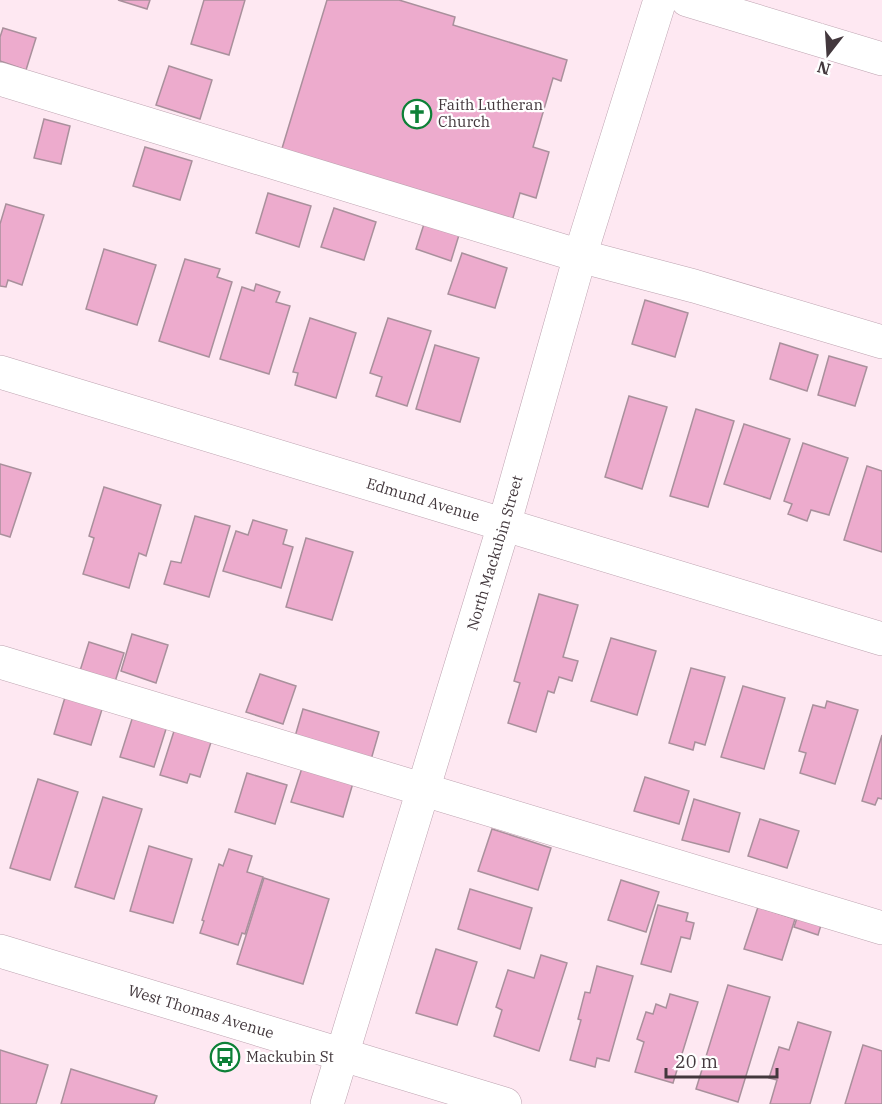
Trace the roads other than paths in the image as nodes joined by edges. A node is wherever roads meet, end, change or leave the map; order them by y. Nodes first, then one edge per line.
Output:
1 (660, 0) edge
2 (687, 0) edge
3 (882, 59) edge
4 (0, 79) edge
5 (580, 256) junction
6 (882, 342) edge
7 (0, 372) edge
8 (504, 525) junction
9 (882, 639) edge
10 (0, 662) edge
11 (423, 791) junction
12 (882, 928) edge
13 (0, 951) edge
14 (342, 1055) junction
15 (327, 1104) edge
16 (505, 1104) edge

1 - 5 street, North Mackubin Street
2 - 3 street
4 - 5 street
5 - 6 street
5 - 8 street, North Mackubin Street
7 - 8 street, Edmund Avenue
8 - 9 street, Edmund Avenue
8 - 11 street, North Mackubin Street
10 - 11 street
11 - 12 street
11 - 14 street, North Mackubin Street
13 - 14 street, West Thomas Avenue
14 - 15 street, North Mackubin Street
14 - 16 street, West Thomas Avenue

